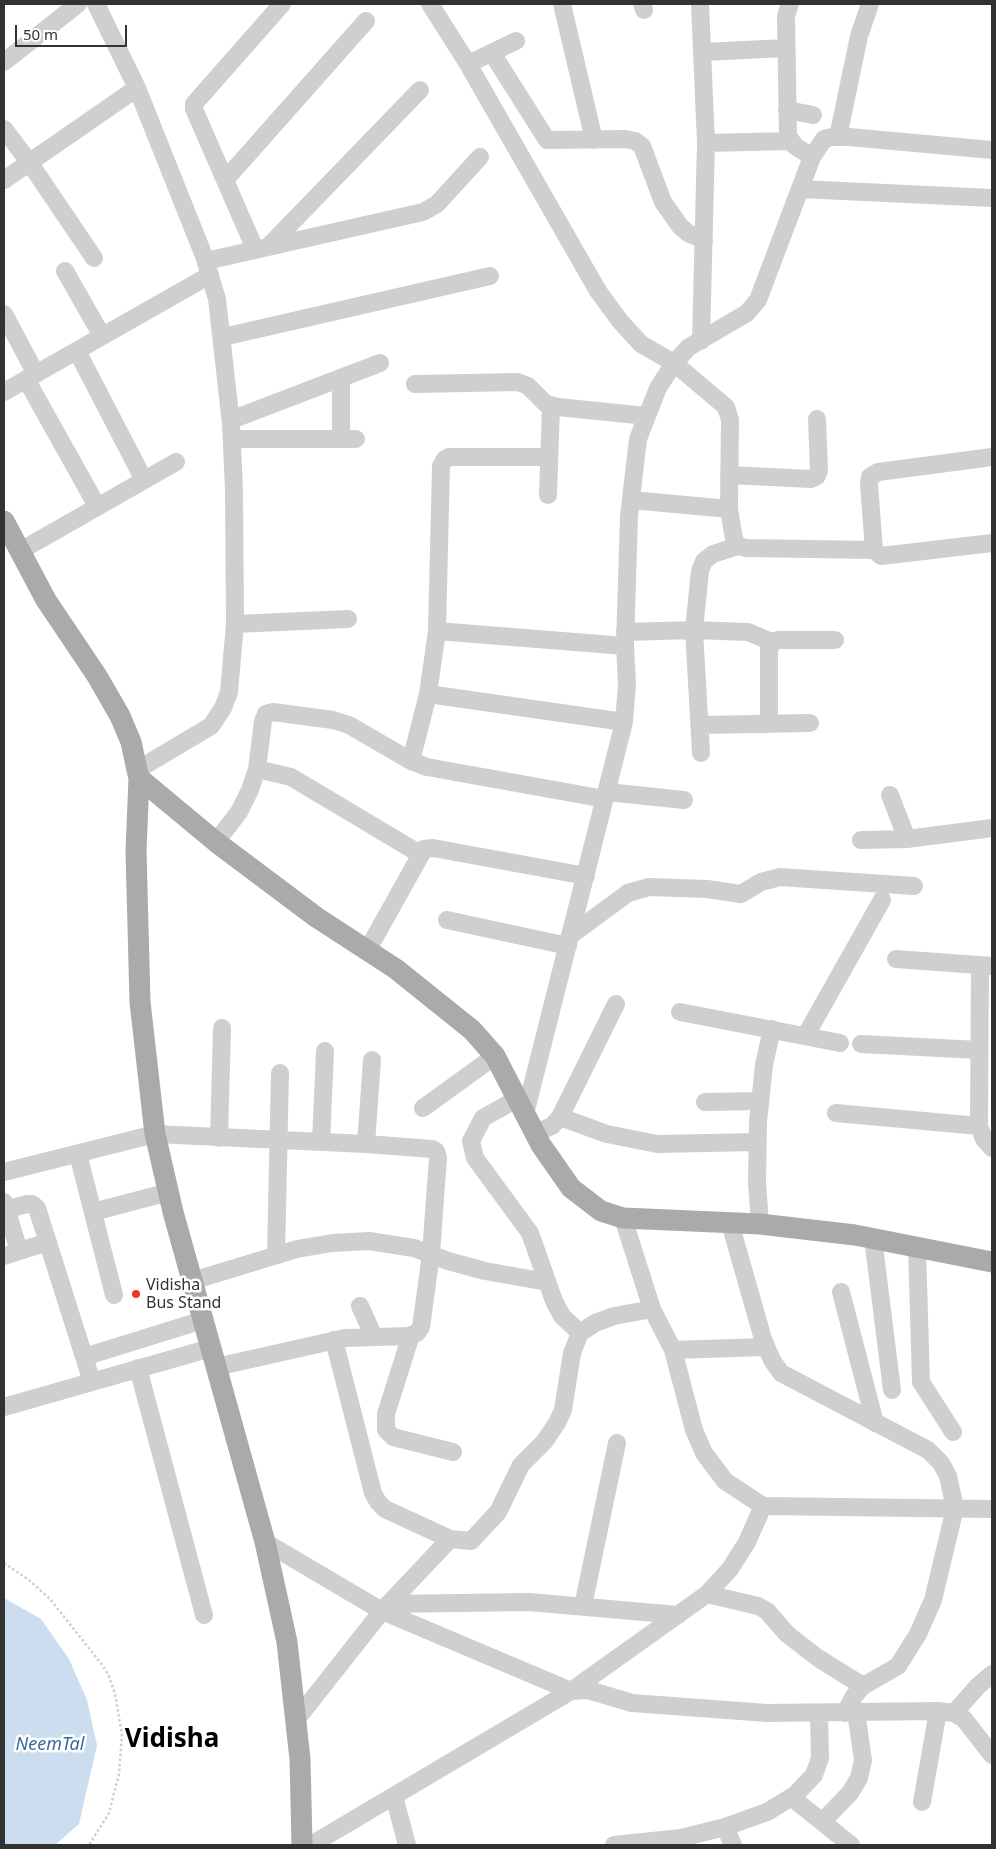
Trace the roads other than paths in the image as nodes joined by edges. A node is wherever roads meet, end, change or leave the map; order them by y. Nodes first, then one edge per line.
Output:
1 (78, 4) edge
2 (96, 4) edge
3 (282, 4) edge
4 (430, 4) edge
5 (562, 4) edge
6 (700, 4) edge
7 (790, 4) edge
8 (870, 4) edge
9 (366, 22) dead end
10 (516, 42) dead end
11 (786, 48) junction
12 (703, 52) junction
13 (492, 53) junction
14 (4, 62) edge
15 (468, 64) junction
16 (137, 88) junction
17 (420, 90) dead end
18 (787, 110) junction
19 (813, 116) dead end
20 (4, 130) edge
21 (838, 137) junction
22 (594, 140) junction
23 (790, 141) junction
24 (706, 143) junction
25 (992, 150) edge
26 (480, 157) dead end
27 (812, 157) junction
28 (29, 162) junction
29 (4, 180) edge
30 (225, 180) junction
31 (800, 189) junction
32 (992, 198) edge
33 (704, 240) junction
34 (262, 248) junction
35 (94, 258) dead end
36 (208, 268) junction
37 (65, 271) dead end
38 (490, 276) dead end
39 (4, 314) edge
40 (102, 336) junction
41 (223, 337) junction
42 (701, 341) junction
43 (77, 350) junction
44 (674, 362) junction
45 (380, 363) dead end
46 (31, 376) junction
47 (341, 378) junction
48 (415, 384) dead end
49 (4, 392) edge
50 (551, 405) junction
51 (647, 416) junction
52 (817, 419) dead end
53 (230, 420) junction
54 (232, 439) junction
55 (549, 457) junction
56 (992, 458) edge
57 (176, 462) dead end
58 (729, 475) junction
59 (144, 480) junction
60 (548, 495) dead end
61 (631, 500) junction
62 (98, 506) junction
63 (729, 509) junction
64 (4, 521) edge
65 (992, 543) edge
66 (738, 546) junction
67 (874, 550) junction
68 (20, 551) junction
69 (348, 619) dead end
70 (235, 624) junction
71 (694, 630) junction
72 (437, 631) junction
73 (625, 639) junction
74 (835, 640) dead end
75 (772, 642) junction
76 (428, 694) junction
77 (624, 722) junction
78 (810, 723) dead end
79 (770, 724) junction
80 (700, 725) junction
81 (701, 753) dead end
82 (411, 760) junction
83 (257, 769) junction
84 (138, 774) junction
85 (890, 795) dead end
86 (606, 796) junction
87 (684, 800) dead end
88 (992, 828) edge
89 (907, 839) junction
90 (861, 840) dead end
91 (216, 842) junction
92 (420, 854) junction
93 (586, 876) junction
94 (914, 886) dead end
95 (882, 900) dead end
96 (447, 920) dead end
97 (569, 941) junction
98 (367, 950) junction
99 (896, 959) dead end
100 (986, 965) edge
101 (616, 1004) dead end
102 (680, 1012) dead end
103 (986, 1018) edge
104 (222, 1028) dead end
105 (772, 1029) junction
106 (806, 1035) junction
107 (840, 1043) dead end
108 (861, 1044) dead end
109 (979, 1050) junction
110 (325, 1052) dead end
111 (495, 1056) junction
112 (372, 1060) dead end
113 (280, 1073) dead end
114 (760, 1101) junction
115 (705, 1102) dead end
116 (521, 1107) junction
117 (423, 1108) dead end
118 (836, 1113) dead end
119 (560, 1117) junction
120 (979, 1126) junction
121 (535, 1133) junction
122 (154, 1134) junction
123 (219, 1138) junction
124 (277, 1140) junction
125 (320, 1142) junction
126 (757, 1142) junction
127 (366, 1144) junction
128 (992, 1148) edge
129 (78, 1154) junction
130 (4, 1172) edge
131 (168, 1192) junction
132 (4, 1207) edge
133 (93, 1212) junction
134 (622, 1218) junction
135 (730, 1222) junction
136 (760, 1224) junction
137 (873, 1238) junction
138 (48, 1242) junction
139 (917, 1247) junction
140 (11, 1253) edge
141 (431, 1254) junction
142 (276, 1255) junction
143 (992, 1262) edge
144 (192, 1281) junction
145 (547, 1282) junction
146 (841, 1292) dead end
147 (114, 1295) dead end
148 (360, 1306) dead end
149 (652, 1309) junction
150 (203, 1320) junction
151 (580, 1333) junction
152 (410, 1335) junction
153 (374, 1336) junction
154 (334, 1340) junction
155 (766, 1347) junction
156 (674, 1350) junction
157 (214, 1357) junction
158 (84, 1358) junction
159 (138, 1368) junction
160 (92, 1382) junction
161 (892, 1390) dead end
162 (4, 1407) edge
163 (875, 1423) junction
164 (954, 1432) dead end
165 (617, 1443) dead end
166 (454, 1452) dead end
167 (763, 1506) junction
168 (955, 1508) junction
169 (992, 1508) edge
170 (450, 1539) junction
171 (265, 1542) junction
172 (707, 1594) junction
173 (583, 1606) junction
174 (386, 1607) junction
175 (204, 1615) dead end
176 (678, 1615) junction
177 (992, 1674) edge
178 (863, 1686) junction
179 (571, 1691) junction
180 (946, 1712) junction
181 (819, 1713) junction
182 (851, 1713) junction
183 (296, 1720) junction
184 (992, 1755) edge
185 (394, 1796) junction
186 (791, 1797) junction
187 (922, 1802) dead end
188 (822, 1822) junction
189 (725, 1827) junction
190 (692, 1840) edge
191 (302, 1845) edge
192 (311, 1845) edge
193 (407, 1845) edge
194 (614, 1845) edge
195 (733, 1845) edge
196 (851, 1845) edge

1 - 14 street
2 - 16 street
3 - 30 street
4 - 15 street
5 - 22 street
6 - 12 street
7 - 11 street
8 - 21 street
9 - 30 street
10 - 13 street
11 - 12 street
11 - 18 street
12 - 24 street
13 - 15 street
13 - 22 street
15 - 44 street
16 - 28 street
16 - 36 street
17 - 34 street
18 - 19 street
18 - 23 street
20 - 28 street
21 - 25 street
21 - 27 street
22 - 33 street
23 - 24 street
23 - 27 street
24 - 33 street
26 - 34 street
27 - 31 street
28 - 29 street
28 - 35 street
30 - 34 street
31 - 32 street
31 - 42 street
33 - 42 street
34 - 36 street
36 - 40 street
36 - 41 street
37 - 40 street
38 - 41 street
39 - 46 street
40 - 43 street
41 - 53 street
42 - 44 street
43 - 46 street
43 - 59 street
44 - 51 street
44 - 58 street
45 - 47 street
46 - 49 street
46 - 62 street
47 - 53 street
47 - 54 street
48 - 50 street
50 - 51 street
50 - 55 street
51 - 61 street
52 - 58 street
53 - 54 street
54 - 70 street
55 - 60 street
55 - 72 street
56 - 67 street
57 - 59 street
58 - 63 street
59 - 62 street
61 - 63 street
61 - 73 street
62 - 68 street
63 - 66 street
64 - 68 main road
65 - 67 street
66 - 67 street
66 - 71 street
68 - 84 main road
69 - 70 street
70 - 84 street
71 - 73 street
71 - 75 street
71 - 80 street
72 - 73 street
72 - 76 street
73 - 77 street
74 - 75 street
75 - 79 street
76 - 77 street
76 - 82 street
77 - 86 street
78 - 79 street
79 - 80 street
80 - 81 street
82 - 83 street
82 - 86 street
83 - 91 street
83 - 92 street
84 - 91 main road
84 - 122 main road
85 - 89 street
86 - 87 street
86 - 93 street
88 - 89 street
89 - 90 street
91 - 98 main road
92 - 93 street
92 - 98 street
93 - 97 street
94 - 97 street
95 - 106 street
96 - 97 street
97 - 116 street
98 - 111 main road
99 - 100 street
100 - 103 street
101 - 119 street
102 - 105 street
103 - 109 street
104 - 123 street
105 - 106 street
105 - 114 street
106 - 107 street
108 - 109 street
109 - 120 street
110 - 125 street
111 - 116 main road
111 - 117 street
112 - 127 street
113 - 124 street
114 - 115 street
114 - 126 street
116 - 121 main road
116 - 145 street
118 - 120 street
119 - 121 street
119 - 126 street
120 - 128 street
121 - 134 main road
122 - 123 street
122 - 129 street
122 - 131 main road
123 - 124 street
124 - 125 street
124 - 142 street
125 - 127 street
126 - 136 street
127 - 141 street
129 - 130 street
129 - 133 street
131 - 133 street
131 - 144 main road
132 - 138 street
132 - 140 street
133 - 147 street
134 - 135 main road
134 - 149 street
135 - 136 main road
135 - 155 street
136 - 137 main road
137 - 139 main road
137 - 161 street
138 - 140 street
138 - 158 street
139 - 143 main road
139 - 164 street
141 - 142 street
141 - 145 street
141 - 152 street
142 - 144 street
144 - 150 main road
145 - 151 street
146 - 163 street
148 - 153 street
149 - 151 street
149 - 156 street
150 - 157 main road
150 - 158 street
151 - 170 street
152 - 153 street
152 - 166 street
153 - 154 street
154 - 157 street
154 - 170 street
155 - 156 street
155 - 163 street
156 - 167 street
157 - 159 street
157 - 171 main road
158 - 160 street
159 - 160 street
159 - 175 street
160 - 162 street
163 - 168 street
165 - 173 street
167 - 168 street
167 - 172 street
168 - 169 street
168 - 178 street
170 - 174 street
171 - 174 street
171 - 183 main road
172 - 176 street
172 - 178 street
173 - 174 street
173 - 176 street
174 - 179 street
174 - 183 street
176 - 179 street
177 - 180 street
178 - 182 street
179 - 181 street
179 - 185 street
180 - 182 street
180 - 184 street
180 - 187 street
181 - 182 street
181 - 186 street
182 - 188 street
183 - 191 main road
185 - 192 street
185 - 193 street
186 - 188 street
186 - 189 street
188 - 196 street
189 - 190 street
189 - 195 street
190 - 194 street

